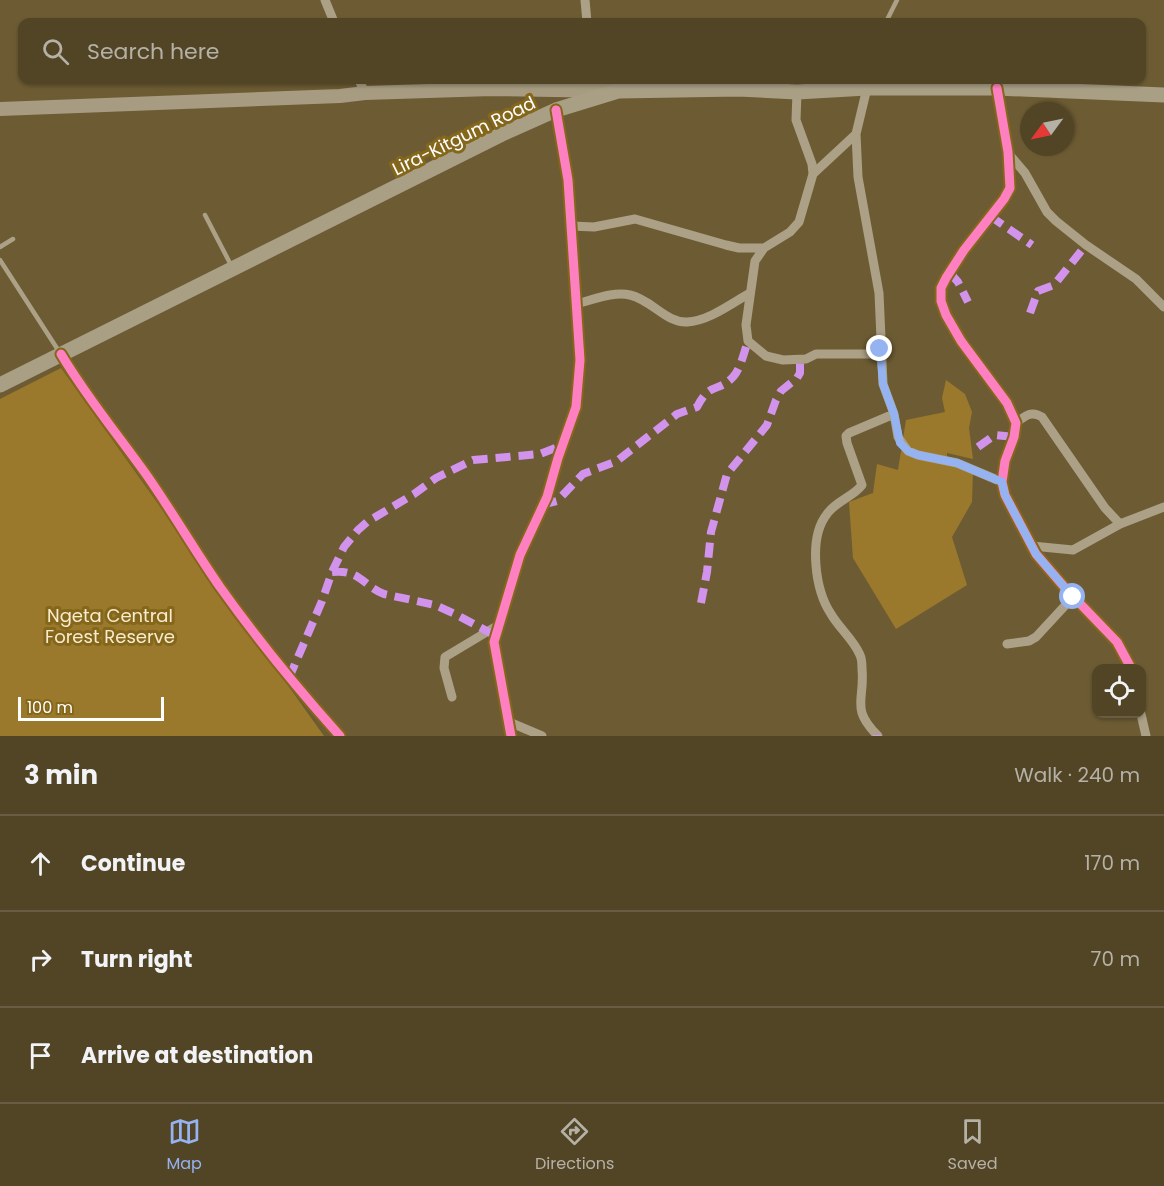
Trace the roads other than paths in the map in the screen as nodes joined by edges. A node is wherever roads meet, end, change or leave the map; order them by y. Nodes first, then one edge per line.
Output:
1 (325, 0) edge
2 (585, 0) edge
3 (897, 0) edge
4 (332, 18) edge
5 (587, 18) edge
6 (888, 18) edge
7 (591, 84) edge
8 (871, 85) edge
9 (362, 86) edge
10 (997, 88) junction
11 (618, 91) junction
12 (797, 92) junction
13 (1164, 95) edge
14 (0, 110) edge
15 (556, 110) junction
16 (856, 134) junction
17 (1008, 152) junction
18 (813, 174) junction
19 (205, 215) dead end
20 (571, 226) junction
21 (13, 239) dead end
22 (0, 247) edge
23 (764, 248) junction
24 (0, 260) edge
25 (233, 270) junction
26 (750, 293) junction
27 (576, 304) junction
28 (1164, 307) edge
29 (61, 354) junction
30 (881, 354) junction
31 (0, 385) edge
32 (894, 414) junction
33 (1016, 423) junction
34 (1002, 482) junction
35 (1164, 507) edge
36 (1120, 524) junction
37 (1032, 546) junction
38 (1073, 597) junction
39 (500, 624) junction
40 (1007, 644) dead end
41 (1128, 664) edge
42 (452, 697) dead end
43 (1142, 718) edge
44 (509, 722) junction
45 (340, 736) edge
46 (511, 736) edge
47 (542, 736) edge
48 (878, 736) edge
49 (1146, 736) edge

1 - 4 street
2 - 5 street
3 - 6 lane
7 - 9 main road
7 - 11 main road
8 - 10 main road, Lira-Kitgum Road
8 - 12 main road, Lira-Kitgum Road
8 - 16 street
9 - 14 main road
10 - 13 main road, Lira-Kitgum Road
10 - 17 street
11 - 12 main road, Lira-Kitgum Road
11 - 15 main road, Lira-Kitgum Road
12 - 18 street
15 - 20 street
15 - 25 main road, Lira-Kitgum Road
16 - 18 street
16 - 30 street
17 - 28 street
17 - 33 street
18 - 23 street
19 - 25 lane
20 - 23 street
20 - 27 street
21 - 22 lane
23 - 26 street
24 - 29 lane
25 - 29 main road, Lira-Kitgum Road
26 - 27 street
26 - 30 street
27 - 39 street
29 - 31 main road, Lira-Kitgum Road
29 - 45 street
30 - 32 street
32 - 34 street
32 - 48 street
33 - 34 street
33 - 36 street
34 - 37 street
35 - 36 street
36 - 37 street
37 - 38 street
38 - 40 street
38 - 41 street
39 - 42 street
39 - 44 street
43 - 49 street
44 - 46 street
44 - 47 street

